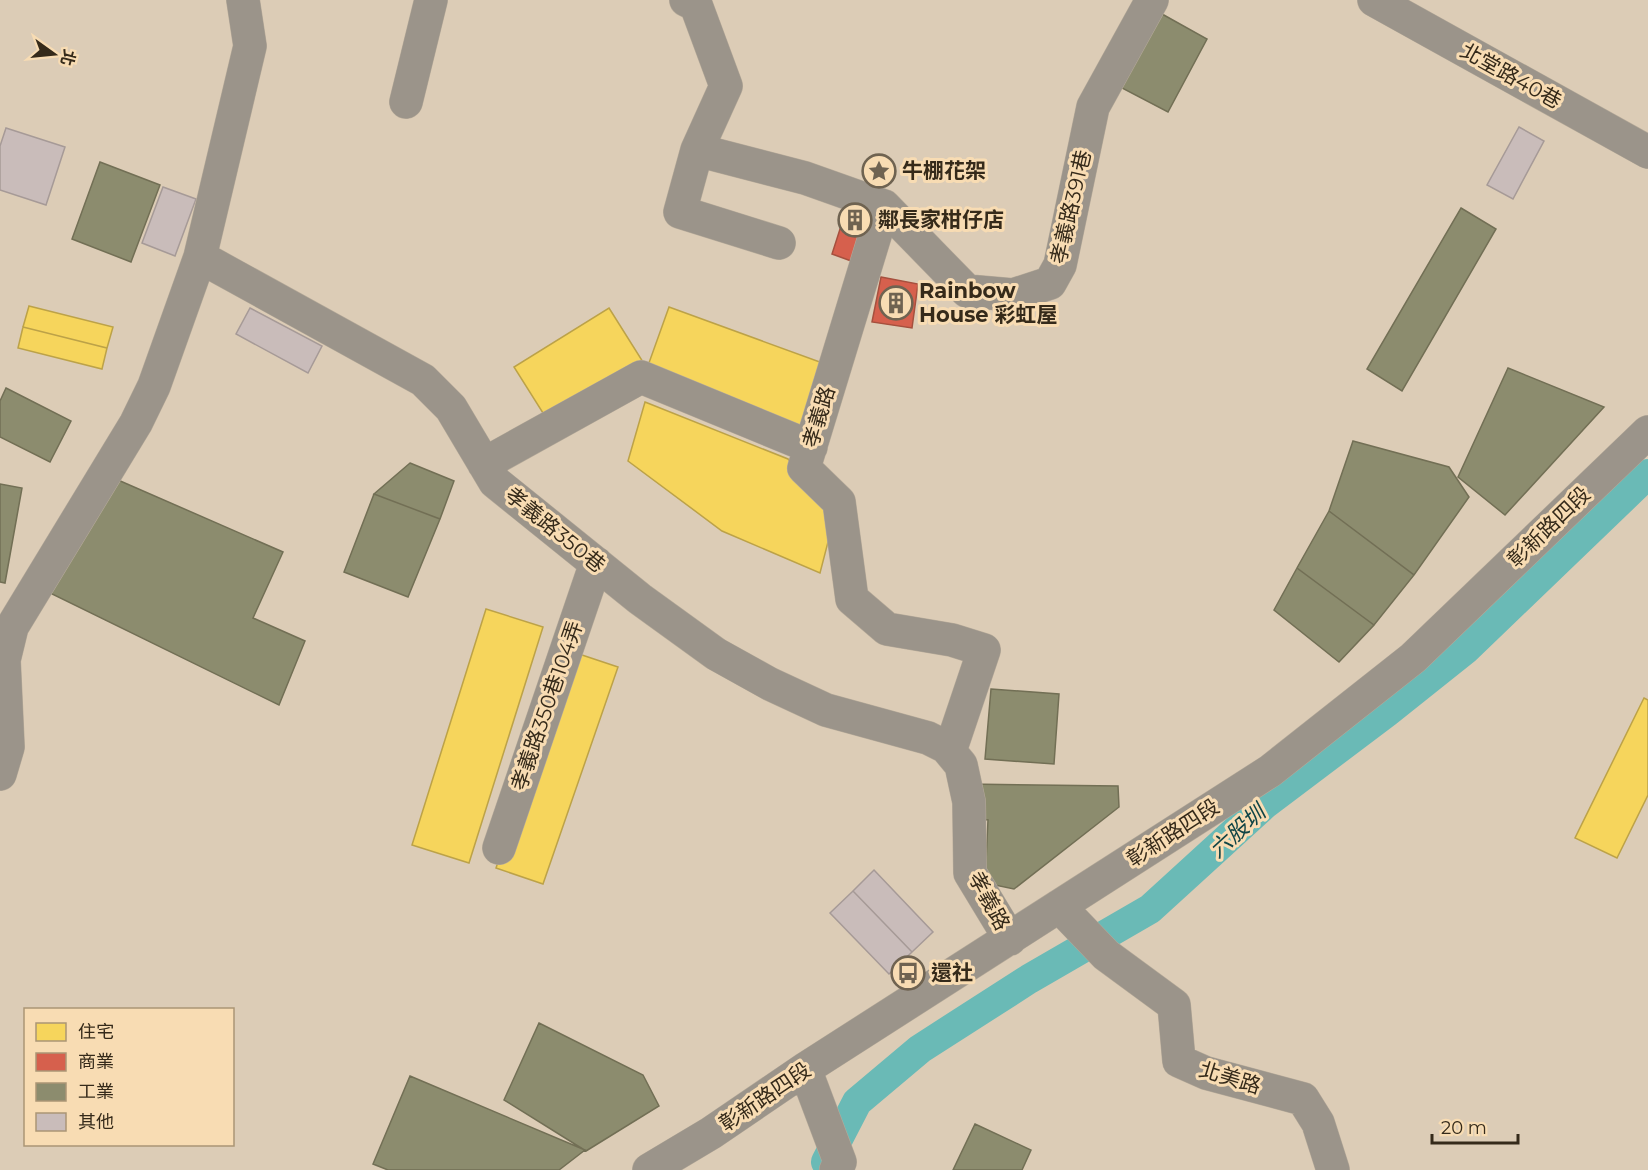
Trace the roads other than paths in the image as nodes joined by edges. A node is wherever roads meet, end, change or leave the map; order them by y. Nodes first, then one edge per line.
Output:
1 (243, 0) edge
2 (431, 0) edge
3 (686, 0) edge
4 (1152, 0) edge
5 (1374, 0) edge
6 (406, 102) dead end
7 (697, 150) junction
8 (1648, 152) edge
9 (884, 206) junction
10 (779, 243) dead end
11 (200, 256) junction
12 (1648, 432) edge
13 (811, 447) junction
14 (484, 464) junction
15 (596, 563) junction
16 (950, 751) junction
17 (0, 774) edge
18 (499, 848) dead end
19 (1060, 907) junction
20 (1010, 939) junction
21 (806, 1070) junction
22 (838, 1166) edge
23 (649, 1170) edge
24 (1333, 1170) edge

1 - 11 street
2 - 6 street
3 - 7 street
4 - 9 street, 孝義路391巷
5 - 8 street, 北堂路40巷
7 - 9 street
7 - 10 street
9 - 13 street, 孝義路
11 - 14 street, 孝義路350巷
11 - 17 street
12 - 19 street, 彰新路四段
13 - 14 street
13 - 16 street, 孝義路
14 - 15 street, 孝義路350巷
15 - 16 street, 孝義路350巷
15 - 18 street, 孝義路350巷104弄
16 - 20 street, 孝義路
19 - 20 street, 彰新路四段
19 - 24 street, 北美路
20 - 21 street, 彰新路四段
21 - 22 street
21 - 23 street, 彰新路四段

